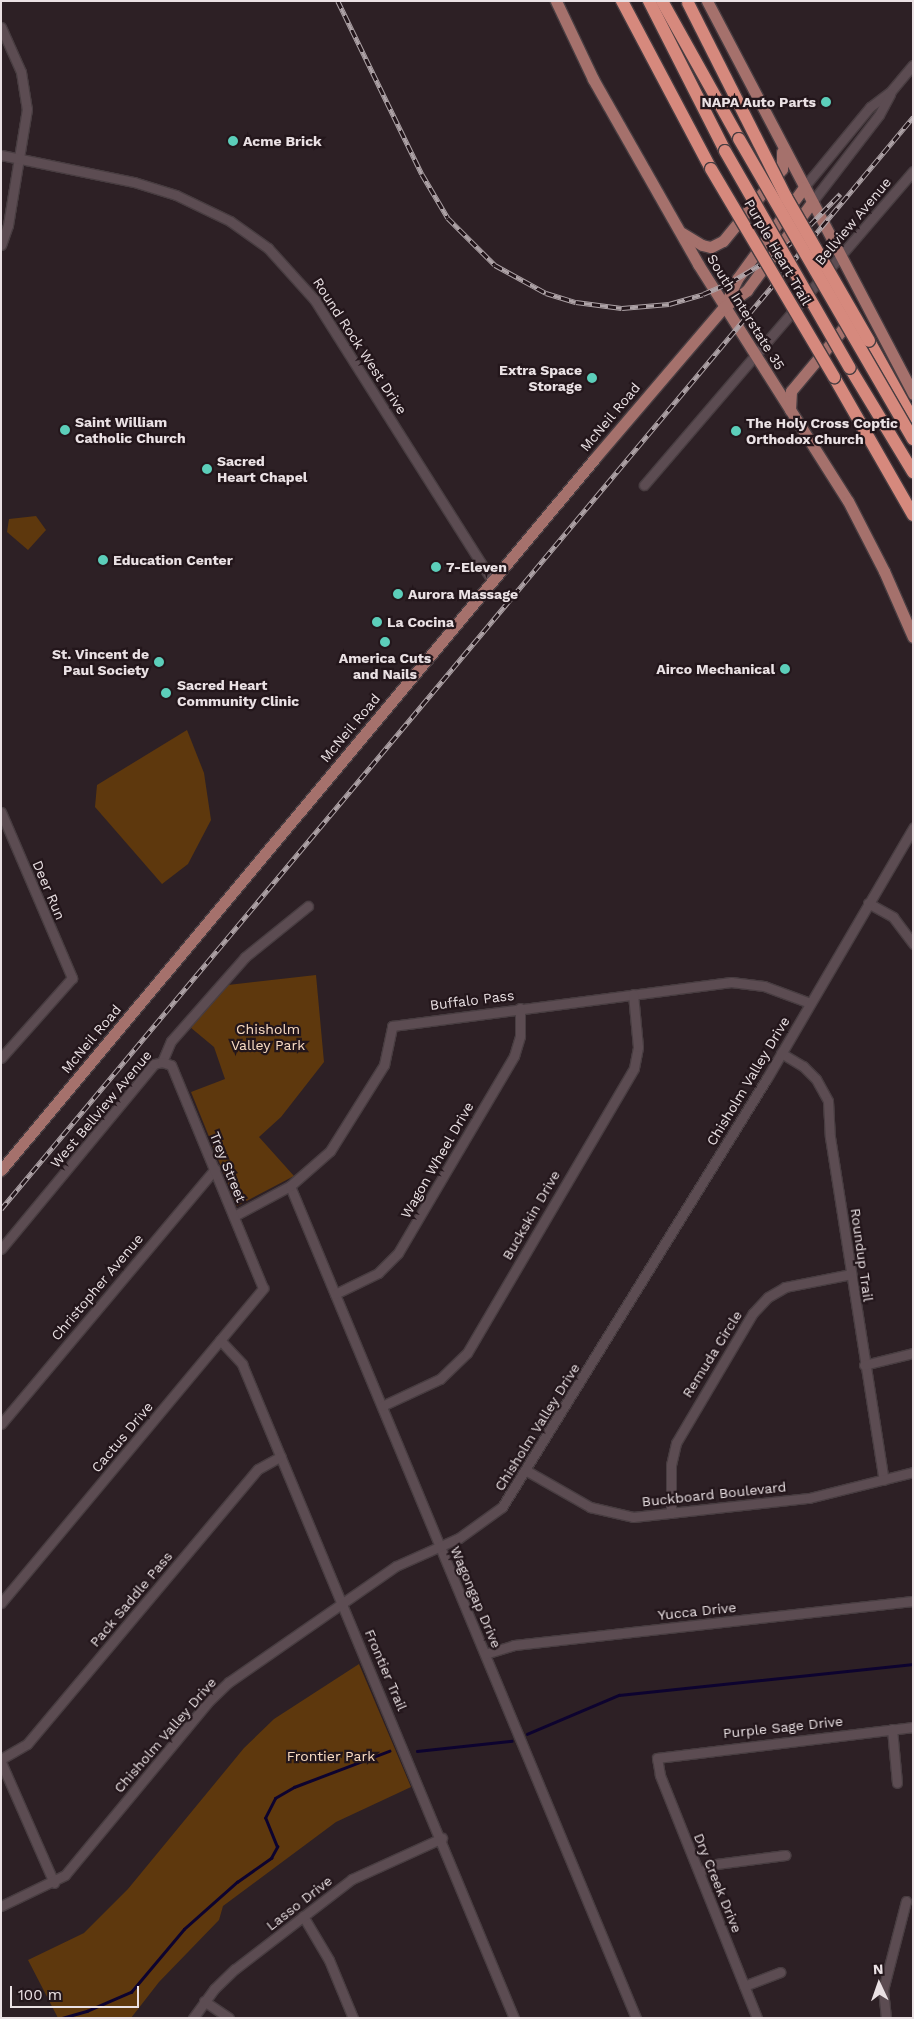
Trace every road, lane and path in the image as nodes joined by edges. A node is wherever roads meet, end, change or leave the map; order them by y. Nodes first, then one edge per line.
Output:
1 (556, 1) edge
2 (622, 1) edge
3 (649, 1) edge
4 (662, 1) edge
5 (707, 1) edge
6 (688, 2) edge
7 (1, 27) edge
8 (913, 65) edge
9 (891, 91) junction
10 (781, 145) junction
11 (1, 155) edge
12 (19, 158) junction
13 (913, 171) edge
14 (804, 187) junction
15 (812, 202) junction
16 (679, 231) junction
17 (1, 245) edge
18 (842, 257) junction
19 (724, 307) junction
20 (888, 350) junction
21 (756, 357) junction
22 (913, 394) edge
23 (790, 410) junction
24 (913, 420) edge
25 (913, 439) edge
26 (913, 472) edge
27 (644, 485) dead end
28 (913, 515) edge
29 (493, 582) junction
30 (913, 637) edge
31 (1, 812) edge
32 (913, 828) edge
33 (868, 903) junction
34 (308, 906) dead end
35 (913, 944) edge
36 (633, 994) junction
37 (810, 1003) junction
38 (520, 1008) junction
39 (781, 1053) junction
40 (1, 1058) edge
41 (162, 1062) junction
42 (214, 1169) junction
43 (1, 1170) edge
44 (290, 1186) junction
45 (234, 1216) junction
46 (1, 1249) edge
47 (851, 1274) junction
48 (264, 1288) joint
49 (335, 1294) junction
50 (220, 1340) junction
51 (913, 1352) edge
52 (864, 1365) junction
53 (382, 1406) junction
54 (1, 1424) edge
55 (281, 1456) junction
56 (527, 1471) junction
57 (913, 1472) edge
58 (884, 1480) junction
59 (671, 1513) junction
60 (440, 1546) junction
61 (913, 1602) edge
62 (1, 1603) edge
63 (343, 1604) junction
64 (485, 1654) junction
65 (913, 1727) edge
66 (892, 1729) junction
67 (657, 1758) joint
68 (1, 1760) edge
69 (897, 1783) dead end
70 (442, 1838) junction
71 (785, 1855) dead end
72 (699, 1872) junction
73 (54, 1882) junction
74 (906, 1902) dead end
75 (1, 1906) edge
76 (303, 1916) junction
77 (780, 1972) dead end
78 (744, 1986) junction
79 (204, 2000) junction
80 (193, 2018) edge
81 (229, 2018) edge
82 (354, 2018) edge
83 (514, 2018) edge
84 (636, 2018) edge
85 (757, 2018) edge
86 (886, 2018) edge

1 - 16 main road, South Interstate 35
2 - 28 highway, Purple Heart Trail, bridge
3 - 26 highway, Purple Heart Trail, bridge
4 - 25 highway, bridge
5 - 10 main road
6 - 24 highway, bridge
7 - 12 street
8 - 9 street
9 - 14 street
9 - 15 street
10 - 14 main road
10 - 16 main road
11 - 12 street, Round Rock West Drive
12 - 17 street
12 - 29 street, Round Rock West Drive
13 - 18 street, Bellview Avenue
14 - 15 main road
14 - 19 main road, McNeil Road
15 - 18 main road
15 - 19 main road, McNeil Road
16 - 19 main road, South Interstate 35
18 - 20 main road
18 - 21 street, Bellview Avenue
19 - 21 main road, South Interstate 35
19 - 29 main road, McNeil Road
20 - 22 main road
20 - 23 main road
21 - 23 main road, South Interstate 35
21 - 27 street, Bellview Avenue
23 - 30 main road, South Interstate 35
29 - 43 main road, McNeil Road
31 - 40 street, Deer Run
32 - 33 street, Chisholm Valley Drive
33 - 35 street
33 - 37 street, Chisholm Valley Drive
34 - 41 street, West Bellview Avenue
36 - 37 street, Buffalo Pass
36 - 38 street, Buffalo Pass
36 - 53 street, Buckskin Drive
37 - 39 street, Chisholm Valley Drive
38 - 44 street, Buffalo Pass
38 - 49 street, Wagon Wheel Drive
39 - 47 street, Roundup Trail
39 - 56 street, Chisholm Valley Drive
41 - 42 street, Trey Street
41 - 46 street, West Bellview Avenue
42 - 45 street, Trey Street
42 - 54 street, Christopher Avenue
44 - 45 street, Buffalo Pass
44 - 49 street, Wagongap Drive
45 - 48 street, Trey Street
47 - 52 street, Roundup Trail
47 - 59 street, Remuda Circle
48 - 50 street, Cactus Drive
49 - 53 street, Wagongap Drive
50 - 55 street, Frontier Trail
50 - 62 street, Cactus Drive
51 - 52 street
52 - 58 street, Roundup Trail
53 - 60 street, Wagongap Drive
55 - 63 street, Frontier Trail
55 - 68 street, Pack Saddle Pass
56 - 59 street, Buckboard Boulevard
56 - 60 street, Chisholm Valley Drive
57 - 58 street, Buckboard Boulevard
58 - 59 street, Buckboard Boulevard
60 - 63 street, Chisholm Valley Drive
60 - 64 street, Wagongap Drive
61 - 64 street, Yucca Drive
63 - 70 street, Frontier Trail
63 - 73 street, Chisholm Valley Drive
64 - 84 street, Wagongap Drive
65 - 66 street, Purple Sage Drive
66 - 67 street, Purple Sage Drive
66 - 69 street
67 - 72 street, Dry Creek Drive
68 - 73 street
70 - 76 street, Lasso Drive
70 - 83 street, Frontier Trail
71 - 72 street
72 - 78 street, Dry Creek Drive
73 - 75 street, Chisholm Valley Drive
74 - 86 street
76 - 79 street, Lasso Drive
76 - 82 street
77 - 78 street
78 - 85 street, Dry Creek Drive
79 - 80 street, Lasso Drive
79 - 81 street

